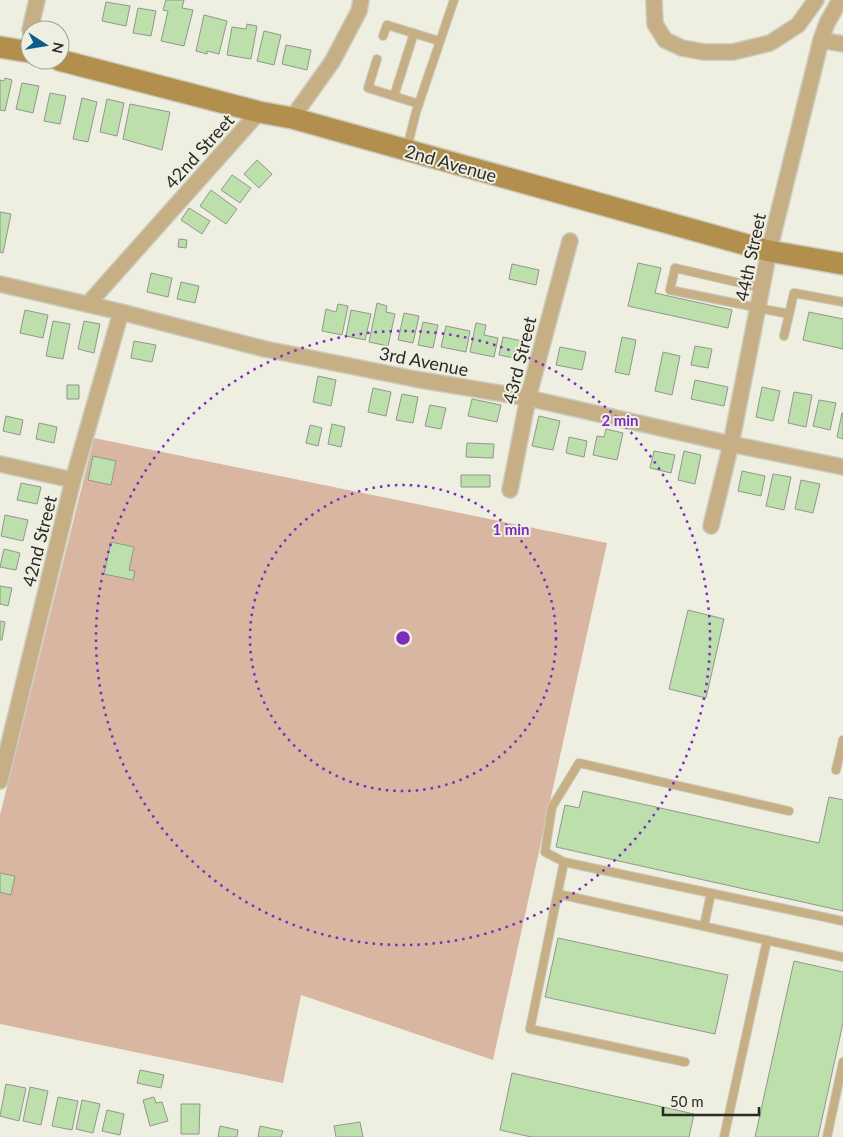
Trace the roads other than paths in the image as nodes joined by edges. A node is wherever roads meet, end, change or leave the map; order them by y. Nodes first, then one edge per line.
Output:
1 (37, 0) edge
2 (361, 0) edge
3 (454, 0) edge
4 (654, 0) edge
5 (816, 0) edge
6 (840, 0) edge
7 (33, 20) edge
8 (414, 33) junction
9 (383, 36) dead end
10 (821, 40) junction
11 (440, 41) junction
12 (20, 43) edge
13 (843, 44) edge
14 (0, 46) edge
15 (377, 59) dead end
16 (70, 63) edge
17 (394, 96) junction
18 (419, 104) junction
19 (259, 112) junction
20 (292, 118) junction
21 (407, 150) junction
22 (570, 241) dead end
23 (769, 251) junction
24 (843, 264) edge
25 (0, 284) edge
26 (762, 288) junction
27 (843, 302) edge
28 (88, 304) junction
29 (758, 308) junction
30 (122, 312) junction
31 (789, 314) junction
32 (784, 336) dead end
33 (528, 398) junction
34 (731, 444) junction
35 (0, 464) edge
36 (843, 467) edge
37 (73, 480) junction
38 (510, 490) dead end
39 (711, 526) dead end
40 (843, 740) edge
41 (836, 770) dead end
42 (0, 781) edge
43 (789, 811) dead end
44 (564, 862) junction
45 (711, 893) junction
46 (558, 894) junction
47 (843, 921) edge
48 (704, 926) junction
49 (767, 940) junction
50 (843, 957) edge
51 (685, 1062) dead end
52 (843, 1062) edge
53 (724, 1137) edge
54 (827, 1137) edge

1 - 7 street
2 - 20 street
3 - 11 lane
4 - 5 street
6 - 10 street, 44th Street
8 - 9 lane
8 - 11 lane
8 - 17 lane
10 - 13 street
10 - 23 street, 44th Street
11 - 18 lane
12 - 14 main road
15 - 17 lane
16 - 19 main road, 2nd Avenue
17 - 18 lane
18 - 21 lane
19 - 20 main road, 2nd Avenue
19 - 28 street, 42nd Street
20 - 21 main road, 2nd Avenue
21 - 23 main road, 2nd Avenue
22 - 33 street, 43rd Street
23 - 24 main road, 2nd Avenue
23 - 26 street, 44th Street
25 - 28 street, 3rd Avenue
26 - 29 street, 44th Street
26 - 29 lane
27 - 31 lane
28 - 30 street, 3rd Avenue
29 - 31 lane
29 - 34 street, 44th Street
30 - 33 street, 3rd Avenue
30 - 37 street, 42nd Street
31 - 32 lane
33 - 34 street, 3rd Avenue
33 - 38 street, 43rd Street
34 - 36 street, 3rd Avenue
34 - 39 street, 44th Street
35 - 37 street
37 - 42 street, 42nd Street
40 - 41 lane
43 - 44 lane
44 - 45 lane
44 - 46 lane
45 - 47 lane
45 - 48 lane
46 - 48 lane
46 - 51 lane
48 - 49 lane
49 - 50 lane
49 - 53 lane
52 - 54 lane

